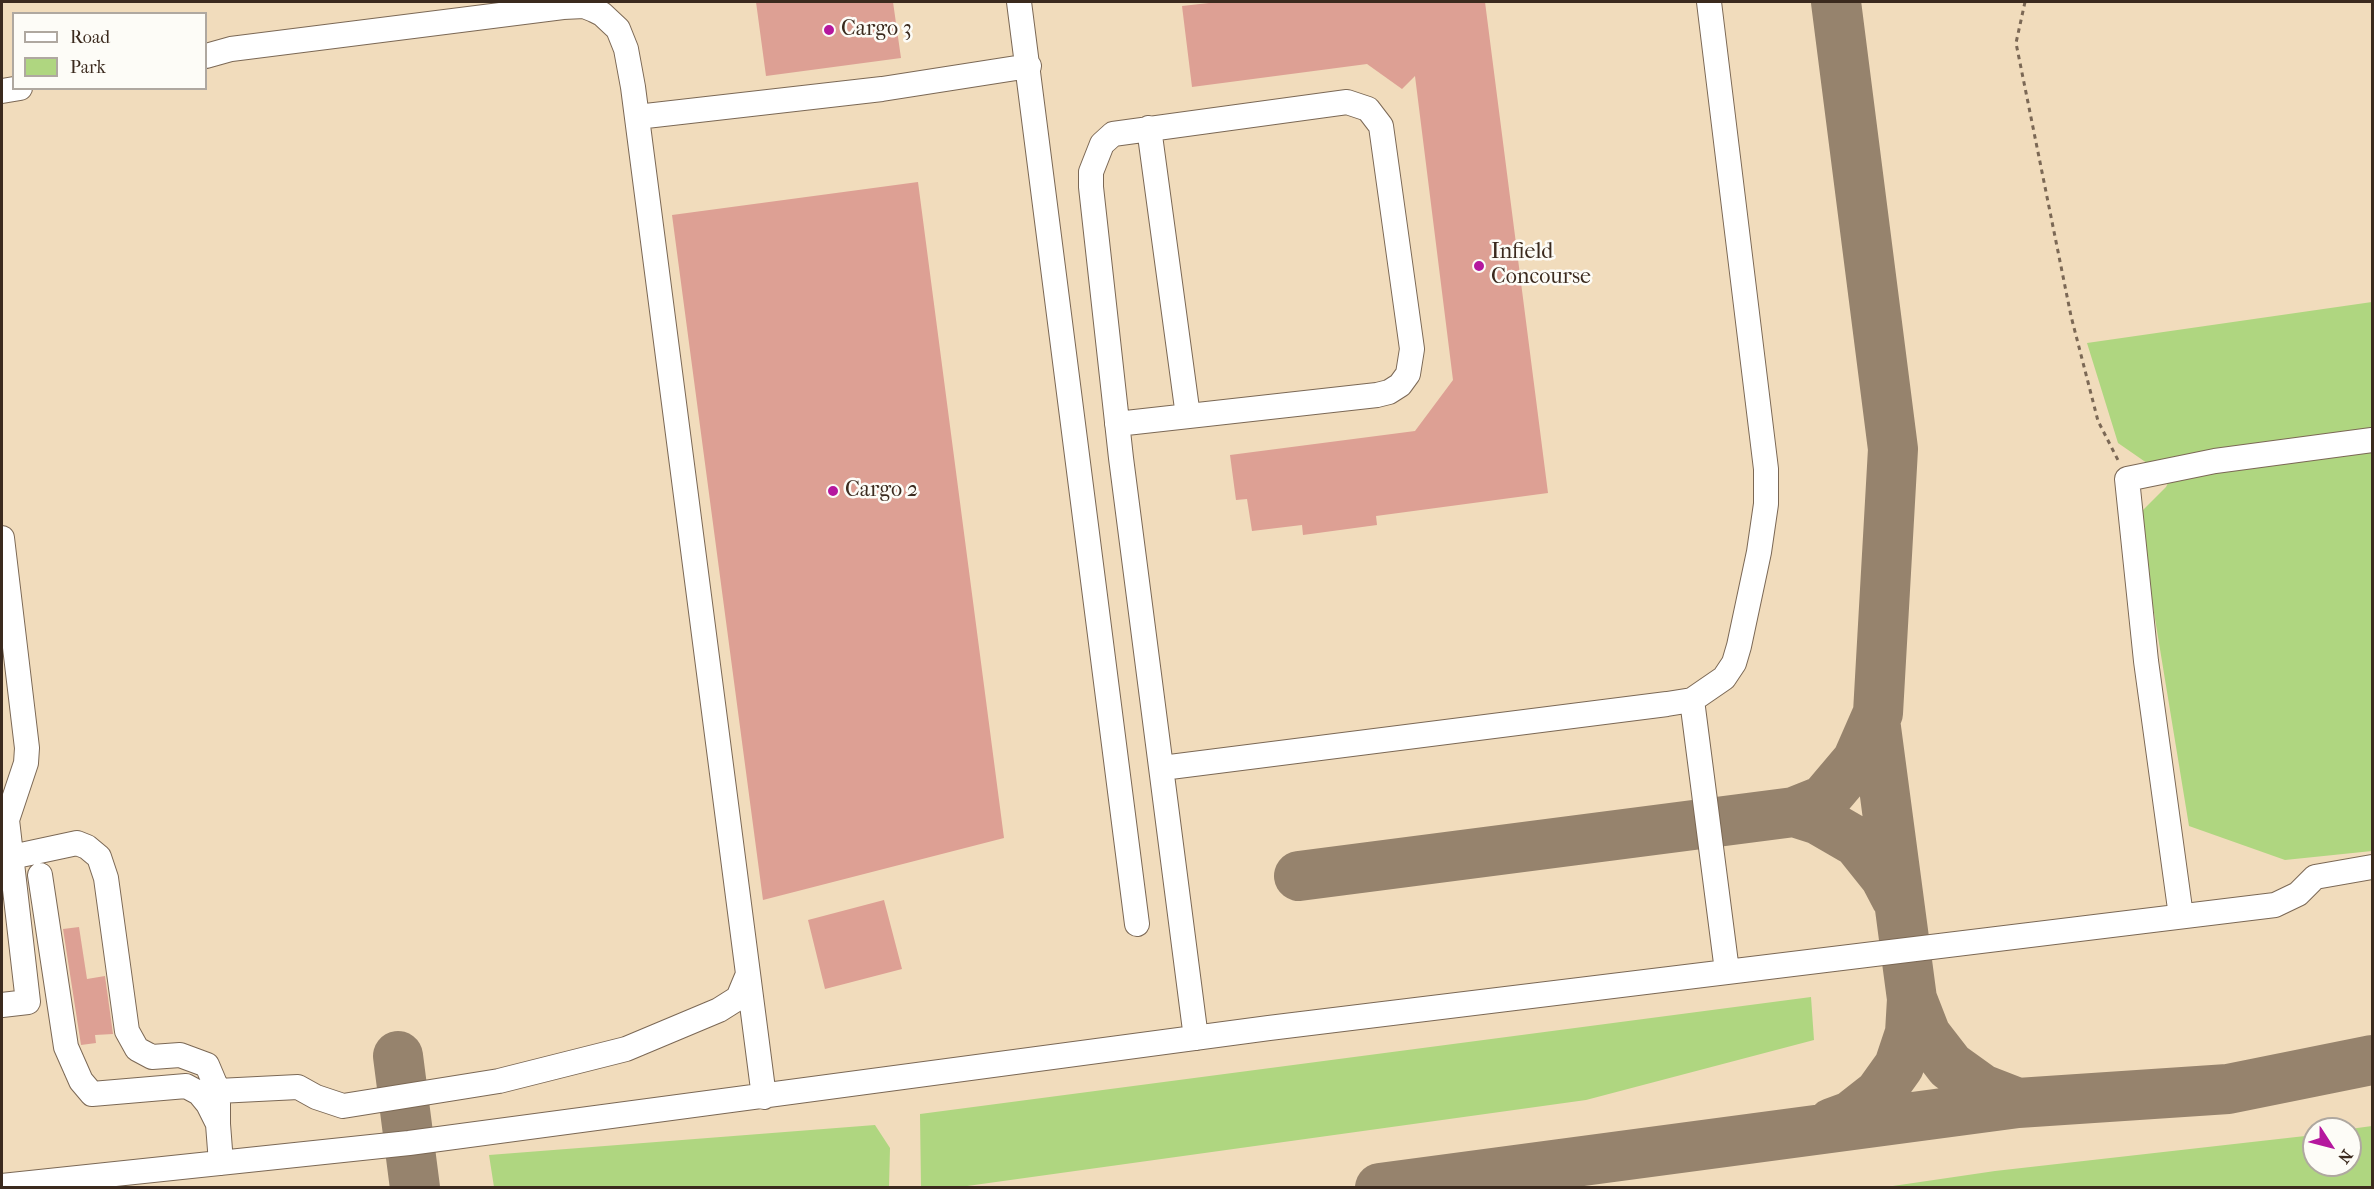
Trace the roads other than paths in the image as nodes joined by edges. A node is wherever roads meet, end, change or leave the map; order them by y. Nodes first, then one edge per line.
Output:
1 (1019, 2) edge
2 (1709, 2) edge
3 (207, 56) edge
4 (1029, 66) junction
5 (637, 117) junction
6 (1149, 128) junction
7 (1188, 416) junction
8 (1117, 424) junction
9 (2373, 440) edge
10 (2, 538) edge
11 (1692, 700) junction
12 (1162, 768) junction
13 (4, 820) edge
14 (6, 859) edge
15 (2373, 867) edge
16 (2181, 916) junction
17 (1137, 924) dead end
18 (1727, 971) junction
19 (748, 974) junction
20 (2, 1005) edge
21 (1196, 1038) junction
22 (218, 1091) junction
23 (764, 1097) junction
24 (218, 1124) junction
25 (221, 1163) junction
26 (2, 1186) edge

1 - 4 lane
2 - 11 lane
3 - 5 lane
4 - 5 lane
4 - 17 lane
5 - 19 lane
6 - 7 lane
6 - 7 lane
6 - 8 lane
7 - 8 lane
8 - 12 lane
9 - 16 lane
10 - 13 lane
11 - 12 lane
11 - 18 lane
12 - 21 lane
13 - 14 lane
14 - 20 lane
14 - 22 lane
14 - 24 lane
15 - 16 lane
16 - 18 lane
18 - 21 lane
19 - 22 lane
19 - 23 lane
21 - 23 lane
22 - 24 lane
23 - 25 lane
24 - 25 lane
25 - 26 lane

